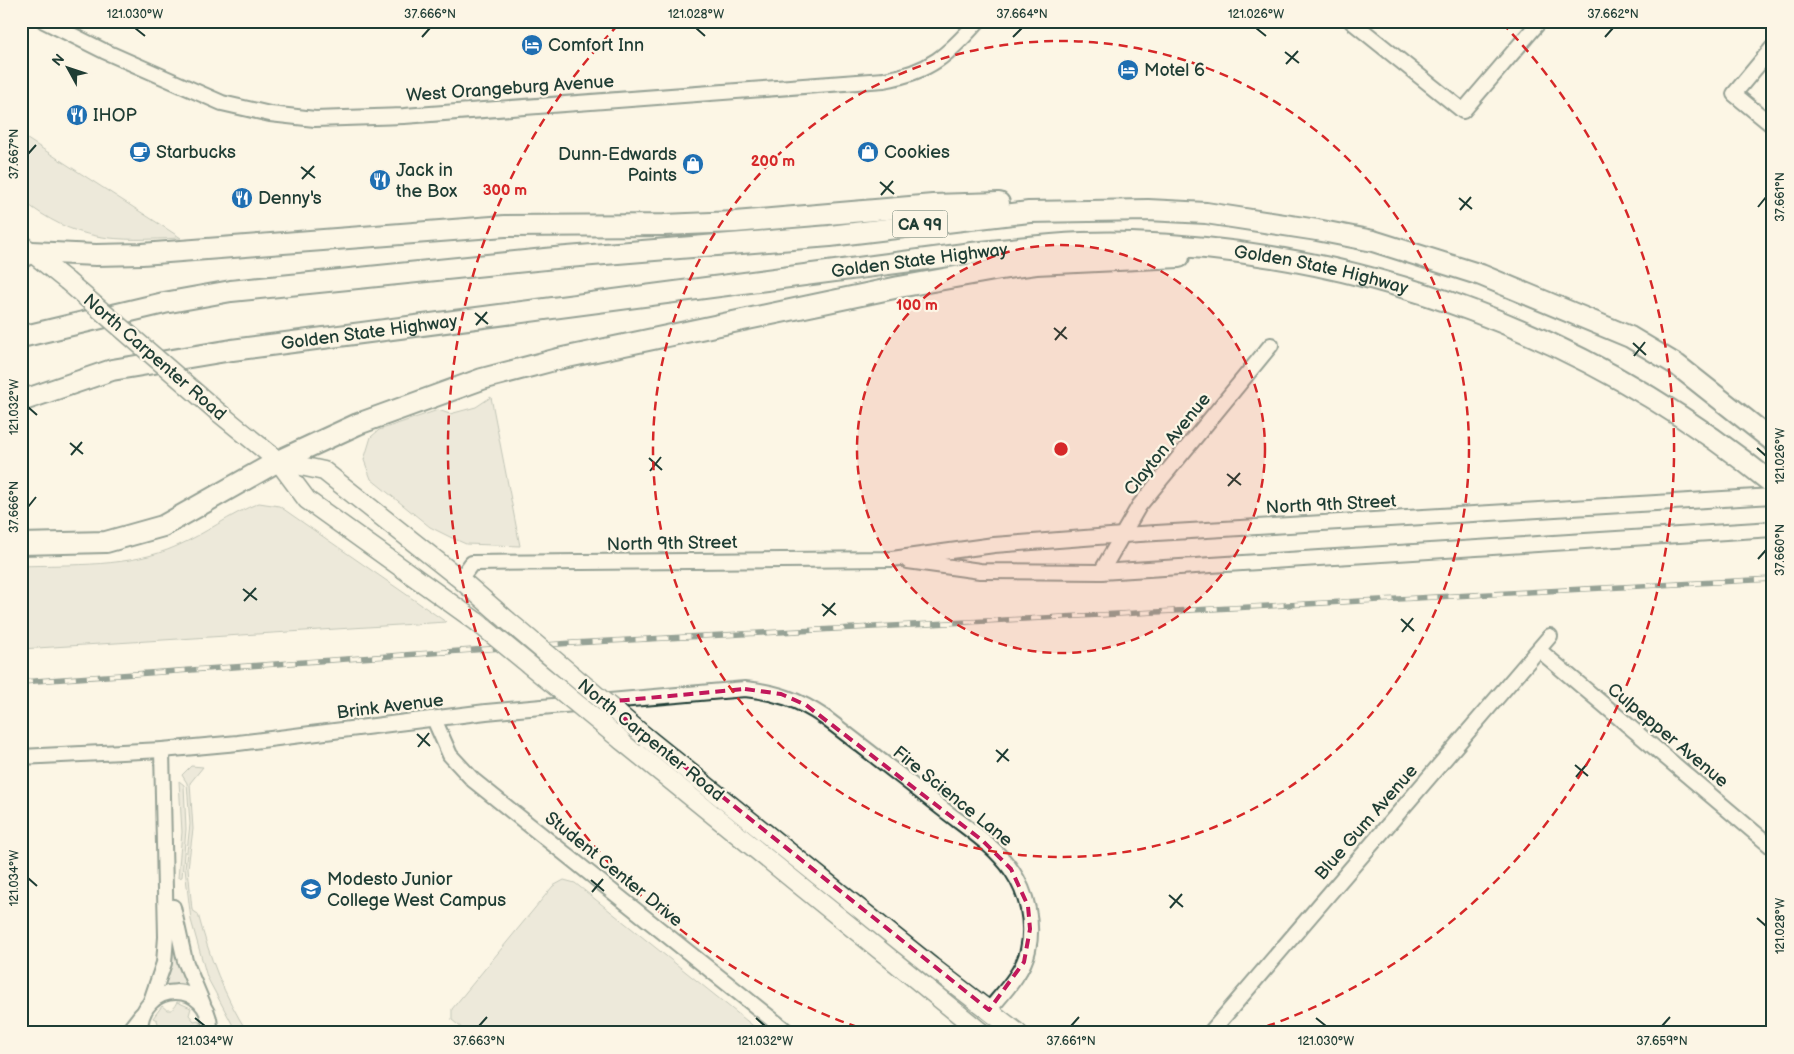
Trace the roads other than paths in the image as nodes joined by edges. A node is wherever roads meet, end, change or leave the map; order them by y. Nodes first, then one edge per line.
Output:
1 (44, 21) edge
2 (978, 21) edge
3 (1351, 21) edge
4 (1540, 21) edge
5 (1773, 47) edge
6 (1773, 126) edge
7 (1148, 210) junction
8 (25, 251) edge
9 (1234, 252) junction
10 (21, 337) edge
11 (1271, 346) dead end
12 (21, 401) edge
13 (1773, 441) edge
14 (278, 461) junction
15 (1773, 484) edge
16 (1773, 496) edge
17 (1773, 529) edge
18 (1122, 535) junction
19 (21, 544) edge
20 (892, 559) junction
21 (1102, 572) junction
22 (460, 579) junction
23 (1550, 636) dead end
24 (1539, 650) junction
25 (762, 691) joint
26 (434, 720) junction
27 (162, 750) junction
28 (21, 757) edge
29 (1773, 848) edge
30 (167, 875) junction
31 (151, 1001) junction
32 (205, 1008) junction
33 (989, 1010) junction
34 (142, 1015) junction
35 (979, 1032) edge
36 (127, 1033) edge
37 (140, 1033) edge
38 (210, 1033) edge
39 (219, 1033) edge
40 (789, 1033) edge
41 (1018, 1033) edge
42 (1210, 1033) edge

1 - 2 street, West Orangeburg Avenue
3 - 4 street
5 - 6 street
7 - 8 highway
7 - 10 highway, Golden State Highway / CA 99
7 - 13 highway, Golden State Highway / CA 99
8 - 14 main road, North Carpenter Road, bridge
9 - 12 highway, Golden State Highway / CA 99
9 - 14 highway
9 - 15 highway, Golden State Highway / CA 99
11 - 18 street, Clayton Avenue
14 - 19 highway
14 - 22 main road, North Carpenter Road
14 - 35 main road, North Carpenter Road, bridge
16 - 18 street, North 9th Street
17 - 21 street, North 9th Street
18 - 20 street, North 9th Street
18 - 21 street, Clayton Avenue
20 - 21 street, North 9th Street
20 - 22 street, North 9th Street
22 - 33 main road, North Carpenter Road, bridge
23 - 24 street, Blue Gum Avenue
24 - 29 street, Culpepper Avenue
24 - 42 street, Blue Gum Avenue
25 - 26 street, Brink Avenue
25 - 33 street, Fire Science Lane
26 - 27 street, Brink Avenue
26 - 40 street, Student Center Drive
27 - 28 street, Brink Avenue
27 - 30 street
30 - 31 street
30 - 32 street
31 - 32 street
31 - 34 street
32 - 38 street
32 - 39 street
33 - 41 main road, North Carpenter Road
34 - 36 street
34 - 37 street

